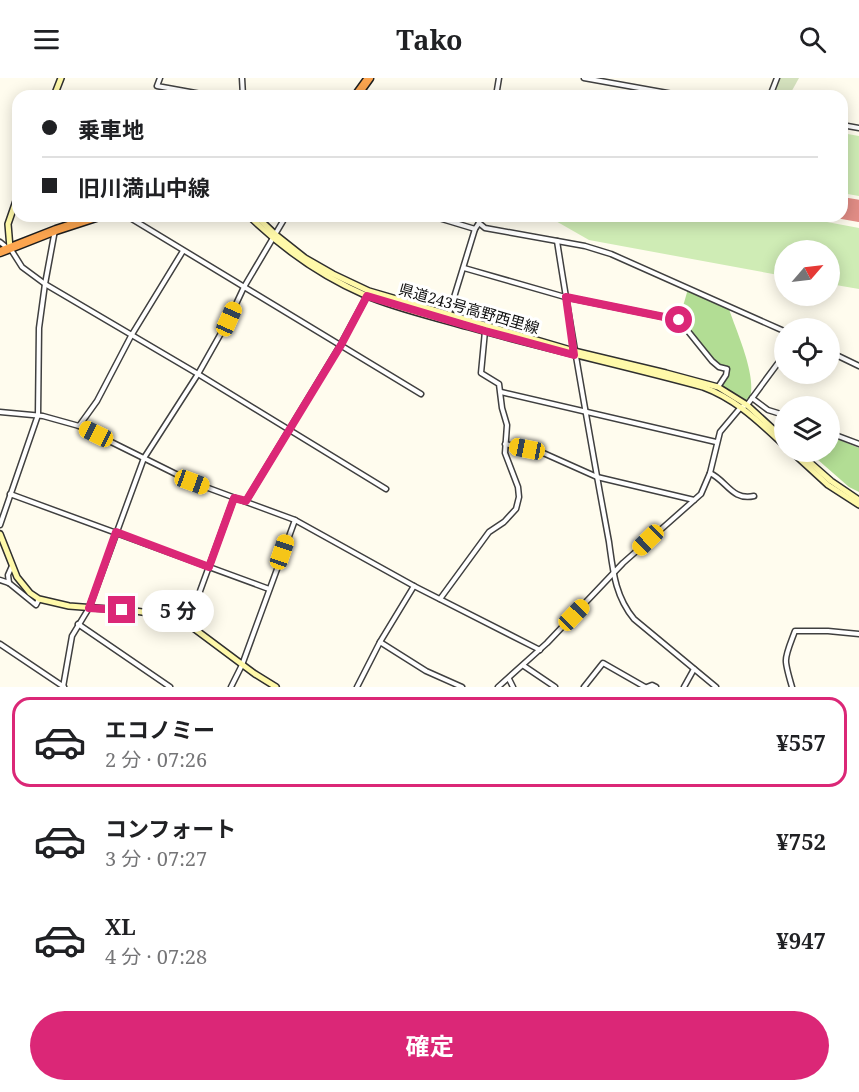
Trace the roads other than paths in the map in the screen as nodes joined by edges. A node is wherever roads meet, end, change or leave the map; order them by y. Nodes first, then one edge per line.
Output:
1 (160, 78) edge
2 (584, 78) edge
3 (179, 90) edge
4 (651, 90) edge
5 (12, 212) edge
6 (74, 222) edge
7 (137, 222) edge
8 (256, 222) edge
9 (261, 222) edge
10 (283, 222) edge
11 (452, 222) edge
12 (479, 223) joint
13 (475, 229) junction
14 (56, 230) junction
15 (274, 237) junction
16 (557, 241) junction
17 (3, 248) edge
18 (183, 251) junction
19 (464, 268) junction
20 (45, 284) junction
21 (244, 287) junction
22 (367, 296) junction
23 (566, 297) junction
24 (448, 318) junction
25 (774, 327) edge
26 (485, 331) junction
27 (131, 336) junction
28 (341, 345) junction
29 (574, 353) junction
30 (840, 357) edge
31 (859, 366) edge
32 (774, 368) edge
33 (198, 374) junction
34 (718, 387) junction
35 (501, 392) junction
36 (421, 394) dead end
37 (752, 398) junction
38 (0, 405) edge
39 (744, 406) junction
40 (2, 412) edge
41 (774, 412) edge
42 (586, 413) junction
43 (38, 415) junction
44 (79, 426) junction
45 (290, 430) junction
46 (774, 431) edge
47 (774, 435) edge
48 (840, 437) edge
49 (716, 442) junction
50 (506, 444) junction
51 (859, 444) edge
52 (144, 458) junction
53 (803, 462) edge
54 (809, 462) edge
55 (710, 473) junction
56 (597, 477) junction
57 (386, 489) dead end
58 (10, 494) junction
59 (754, 496) dead end
60 (234, 498) junction
61 (694, 500) junction
62 (859, 500) edge
63 (246, 501) junction
64 (859, 505) edge
65 (295, 520) junction
66 (0, 525) edge
67 (116, 532) junction
68 (0, 534) edge
69 (12, 566) junction
70 (209, 567) junction
71 (613, 575) junction
72 (0, 580) edge
73 (9, 584) junction
74 (414, 586) junction
75 (269, 589) junction
76 (39, 599) junction
77 (440, 599) junction
78 (89, 608) junction
79 (78, 624) junction
80 (188, 624) junction
81 (859, 634) edge
82 (380, 642) junction
83 (0, 644) edge
84 (540, 650) junction
85 (242, 664) junction
86 (524, 666) junction
87 (694, 669) junction
88 (509, 679) junction
89 (63, 687) edge
90 (170, 687) edge
91 (231, 687) edge
92 (276, 687) edge
93 (357, 687) edge
94 (462, 687) edge
95 (498, 687) edge
96 (513, 687) edge
97 (555, 687) edge
98 (584, 687) edge
99 (646, 687) edge
100 (656, 687) edge
101 (684, 687) edge
102 (716, 687) edge
103 (792, 687) edge

1 - 3 street
2 - 4 street
5 - 17 main road
6 - 14 highway
7 - 18 street
8 - 15 main road, 県道243号高野西里線
9 - 15 main road, 県道243号高野西里線
10 - 15 street
11 - 13 street
12 - 13 street
12 - 16 street
13 - 19 street
14 - 17 highway
14 - 20 street
15 - 21 street
15 - 22 main road, 県道243号高野西里線
15 - 24 main road, 県道243号高野西里線
16 - 23 street
16 - 25 street
17 - 20 street
18 - 21 street
18 - 27 street
19 - 23 street
19 - 24 street
20 - 27 street
20 - 43 street
21 - 28 street
21 - 33 street
22 - 24 main road, 県道243号高野西里線
22 - 28 street
23 - 29 street
23 - 34 street
24 - 26 main road, 県道243号高野西里線
24 - 29 main road, 県道243号高野西里線
26 - 29 main road, 県道243号高野西里線
26 - 35 street
27 - 33 street
27 - 44 street
28 - 36 street
28 - 45 street
29 - 34 main road, 県道243号高野西里線
29 - 39 main road, 県道243号高野西里線
29 - 42 street
30 - 31 street
32 - 37 street
33 - 45 street
33 - 52 street
34 - 39 main road, 県道243号高野西里線
35 - 42 street
35 - 50 street
37 - 39 street
37 - 41 street
38 - 40 street
39 - 46 main road, 県道243号高野西里線
39 - 47 main road, 県道243号高野西里線
39 - 49 street
40 - 43 street
42 - 49 street
42 - 56 street
43 - 44 street
43 - 58 street
44 - 52 street
45 - 57 street
45 - 63 street
48 - 51 street
49 - 55 street
50 - 56 street
50 - 77 street
52 - 60 street
52 - 67 street
53 - 64 main road
54 - 62 main road
55 - 59 street
55 - 61 street
56 - 61 street
56 - 71 street
58 - 66 street
58 - 67 street
60 - 63 street
60 - 70 street
61 - 71 street
63 - 65 street
65 - 74 street
65 - 75 street
67 - 70 street
67 - 78 street
68 - 69 main road
69 - 73 street
69 - 76 main road
70 - 75 street
70 - 80 street
71 - 84 street
71 - 87 street
72 - 73 street
73 - 76 street
74 - 77 street
74 - 82 street
75 - 85 street
76 - 78 main road
77 - 84 street
78 - 79 street
78 - 80 main road
79 - 89 street
79 - 90 street
80 - 85 main road
81 - 103 street
82 - 93 street
82 - 94 street
83 - 89 street
84 - 86 street
85 - 91 street
85 - 92 main road
86 - 88 street
86 - 97 street
87 - 101 street
87 - 102 street
88 - 95 street
88 - 96 street
98 - 99 street
99 - 100 street

